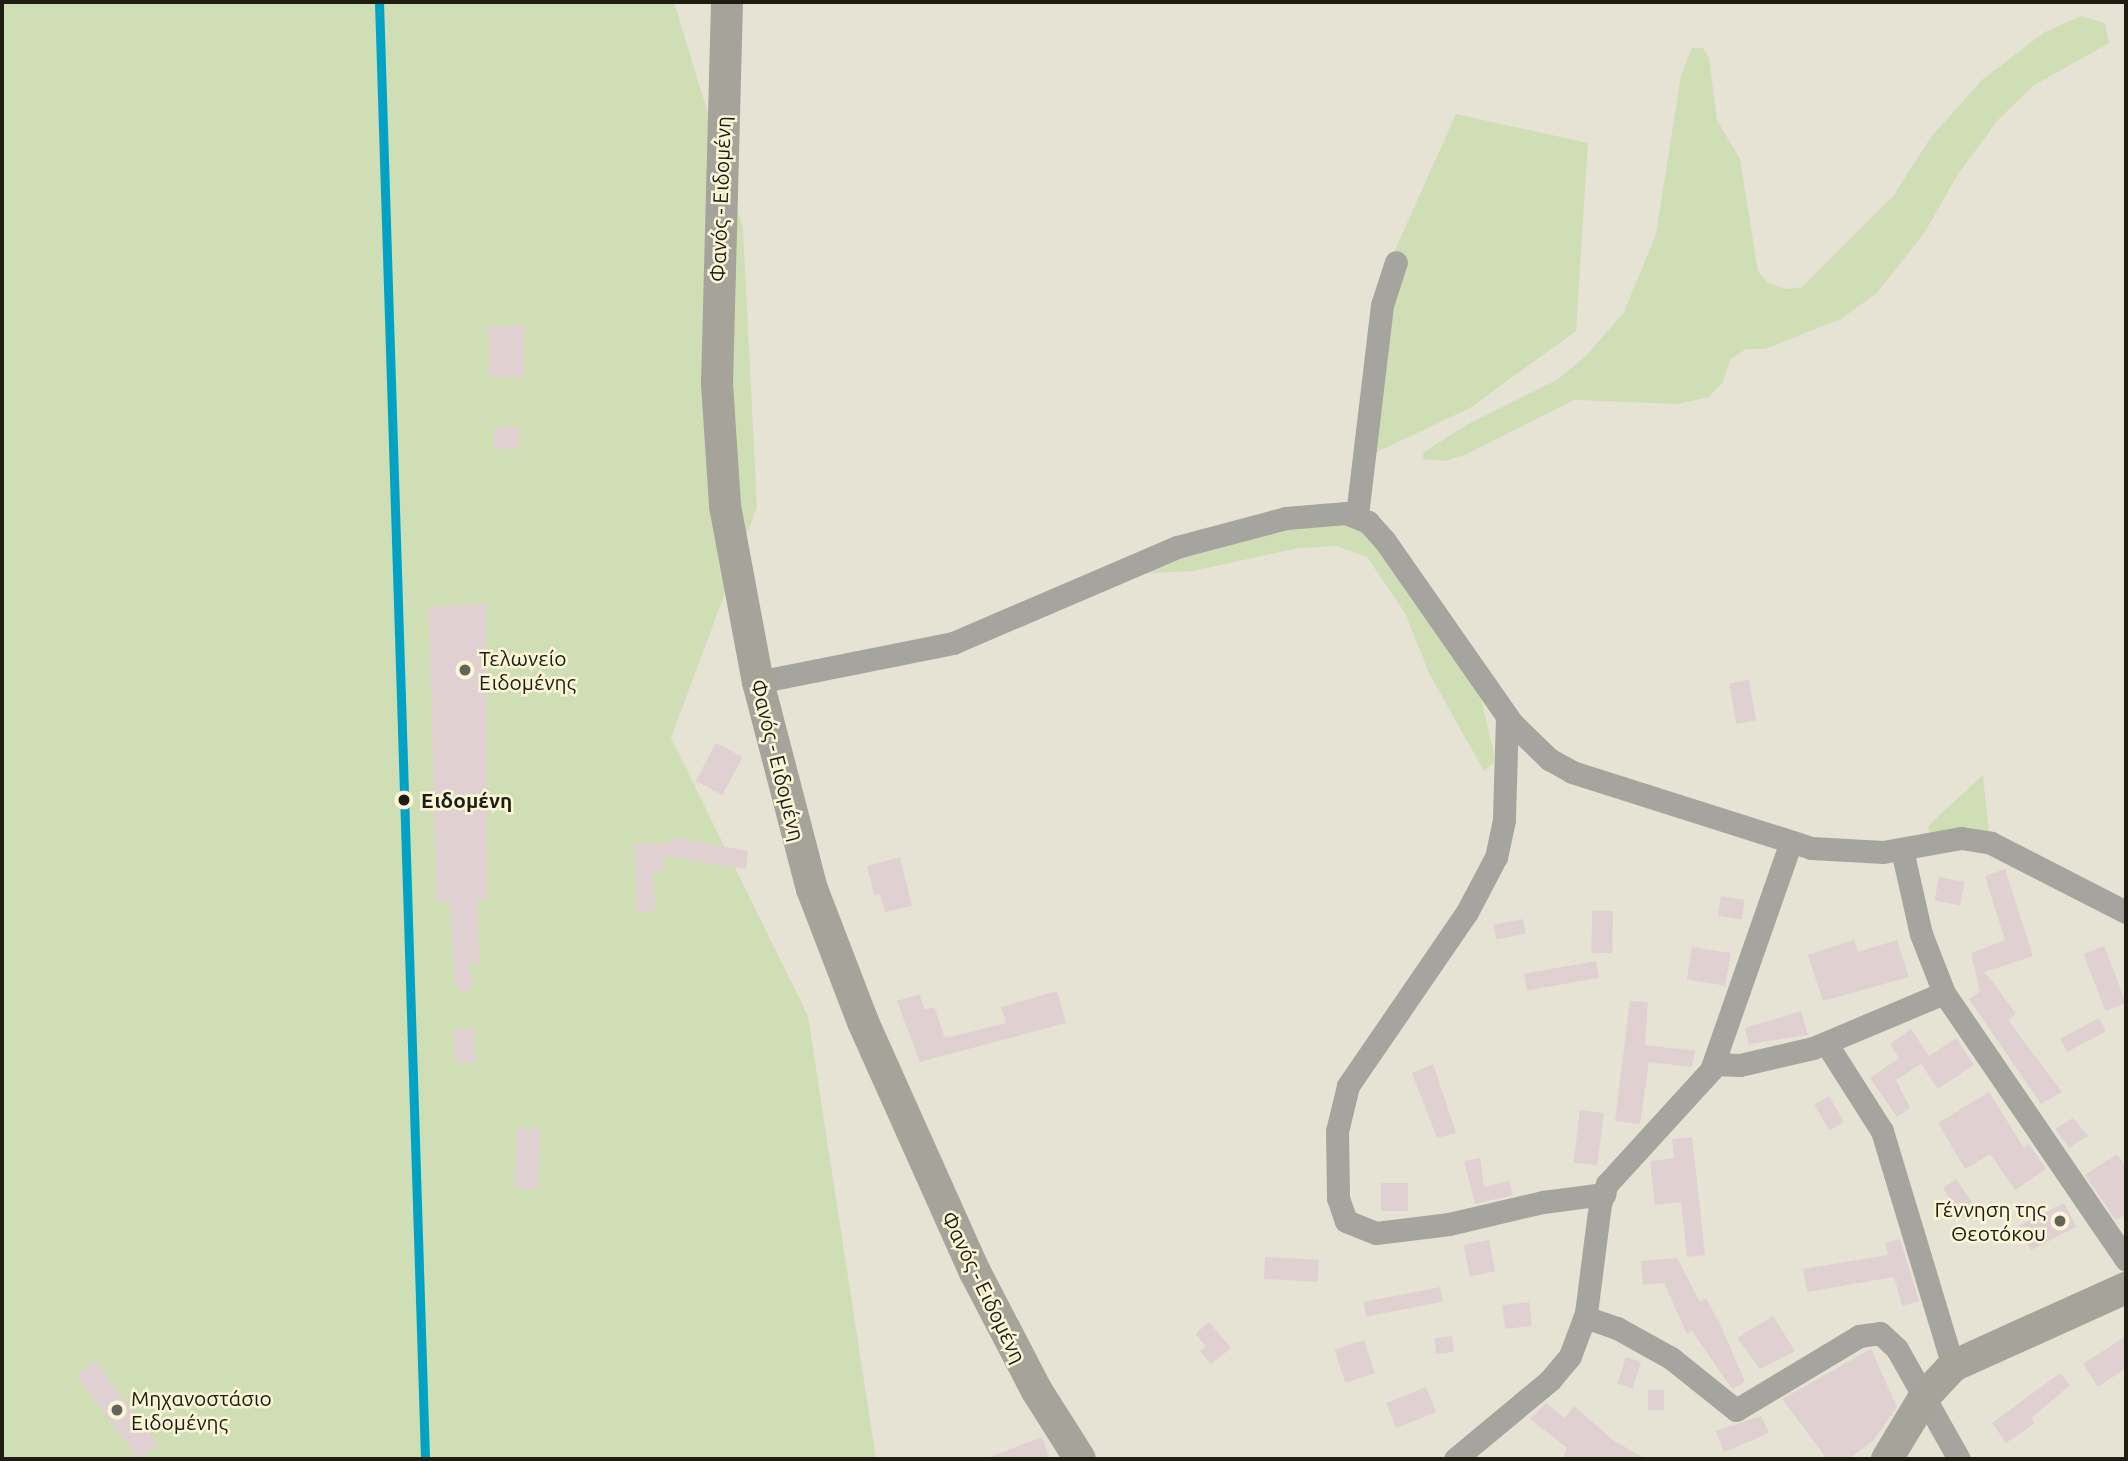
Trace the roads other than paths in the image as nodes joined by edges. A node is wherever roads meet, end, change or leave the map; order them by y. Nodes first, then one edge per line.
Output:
1 (727, 2) edge
2 (1396, 262) dead end
3 (1357, 515) junction
4 (758, 682) junction
5 (1507, 716) junction
6 (1790, 844) junction
7 (1902, 850) junction
8 (2126, 912) edge
9 (1944, 993) junction
10 (1826, 1043) junction
11 (1714, 1064) junction
12 (1604, 1194) junction
13 (2126, 1260) edge
14 (2126, 1288) edge
15 (1585, 1317) junction
16 (1940, 1379) junction
17 (1080, 1459) edge
18 (1455, 1459) edge
19 (1887, 1459) edge
20 (1959, 1459) edge

1 - 4 street, Φανός - Ειδομένη
2 - 3 street
3 - 4 street
3 - 5 street
4 - 17 street, Φανός - Ειδομένη
5 - 6 street
5 - 12 street
6 - 7 street
6 - 11 street
7 - 8 street
7 - 9 street
9 - 10 street
9 - 13 street
10 - 11 street
10 - 16 street
11 - 12 street
12 - 15 street
14 - 16 street
15 - 16 street
15 - 18 street
16 - 19 street
16 - 20 street

